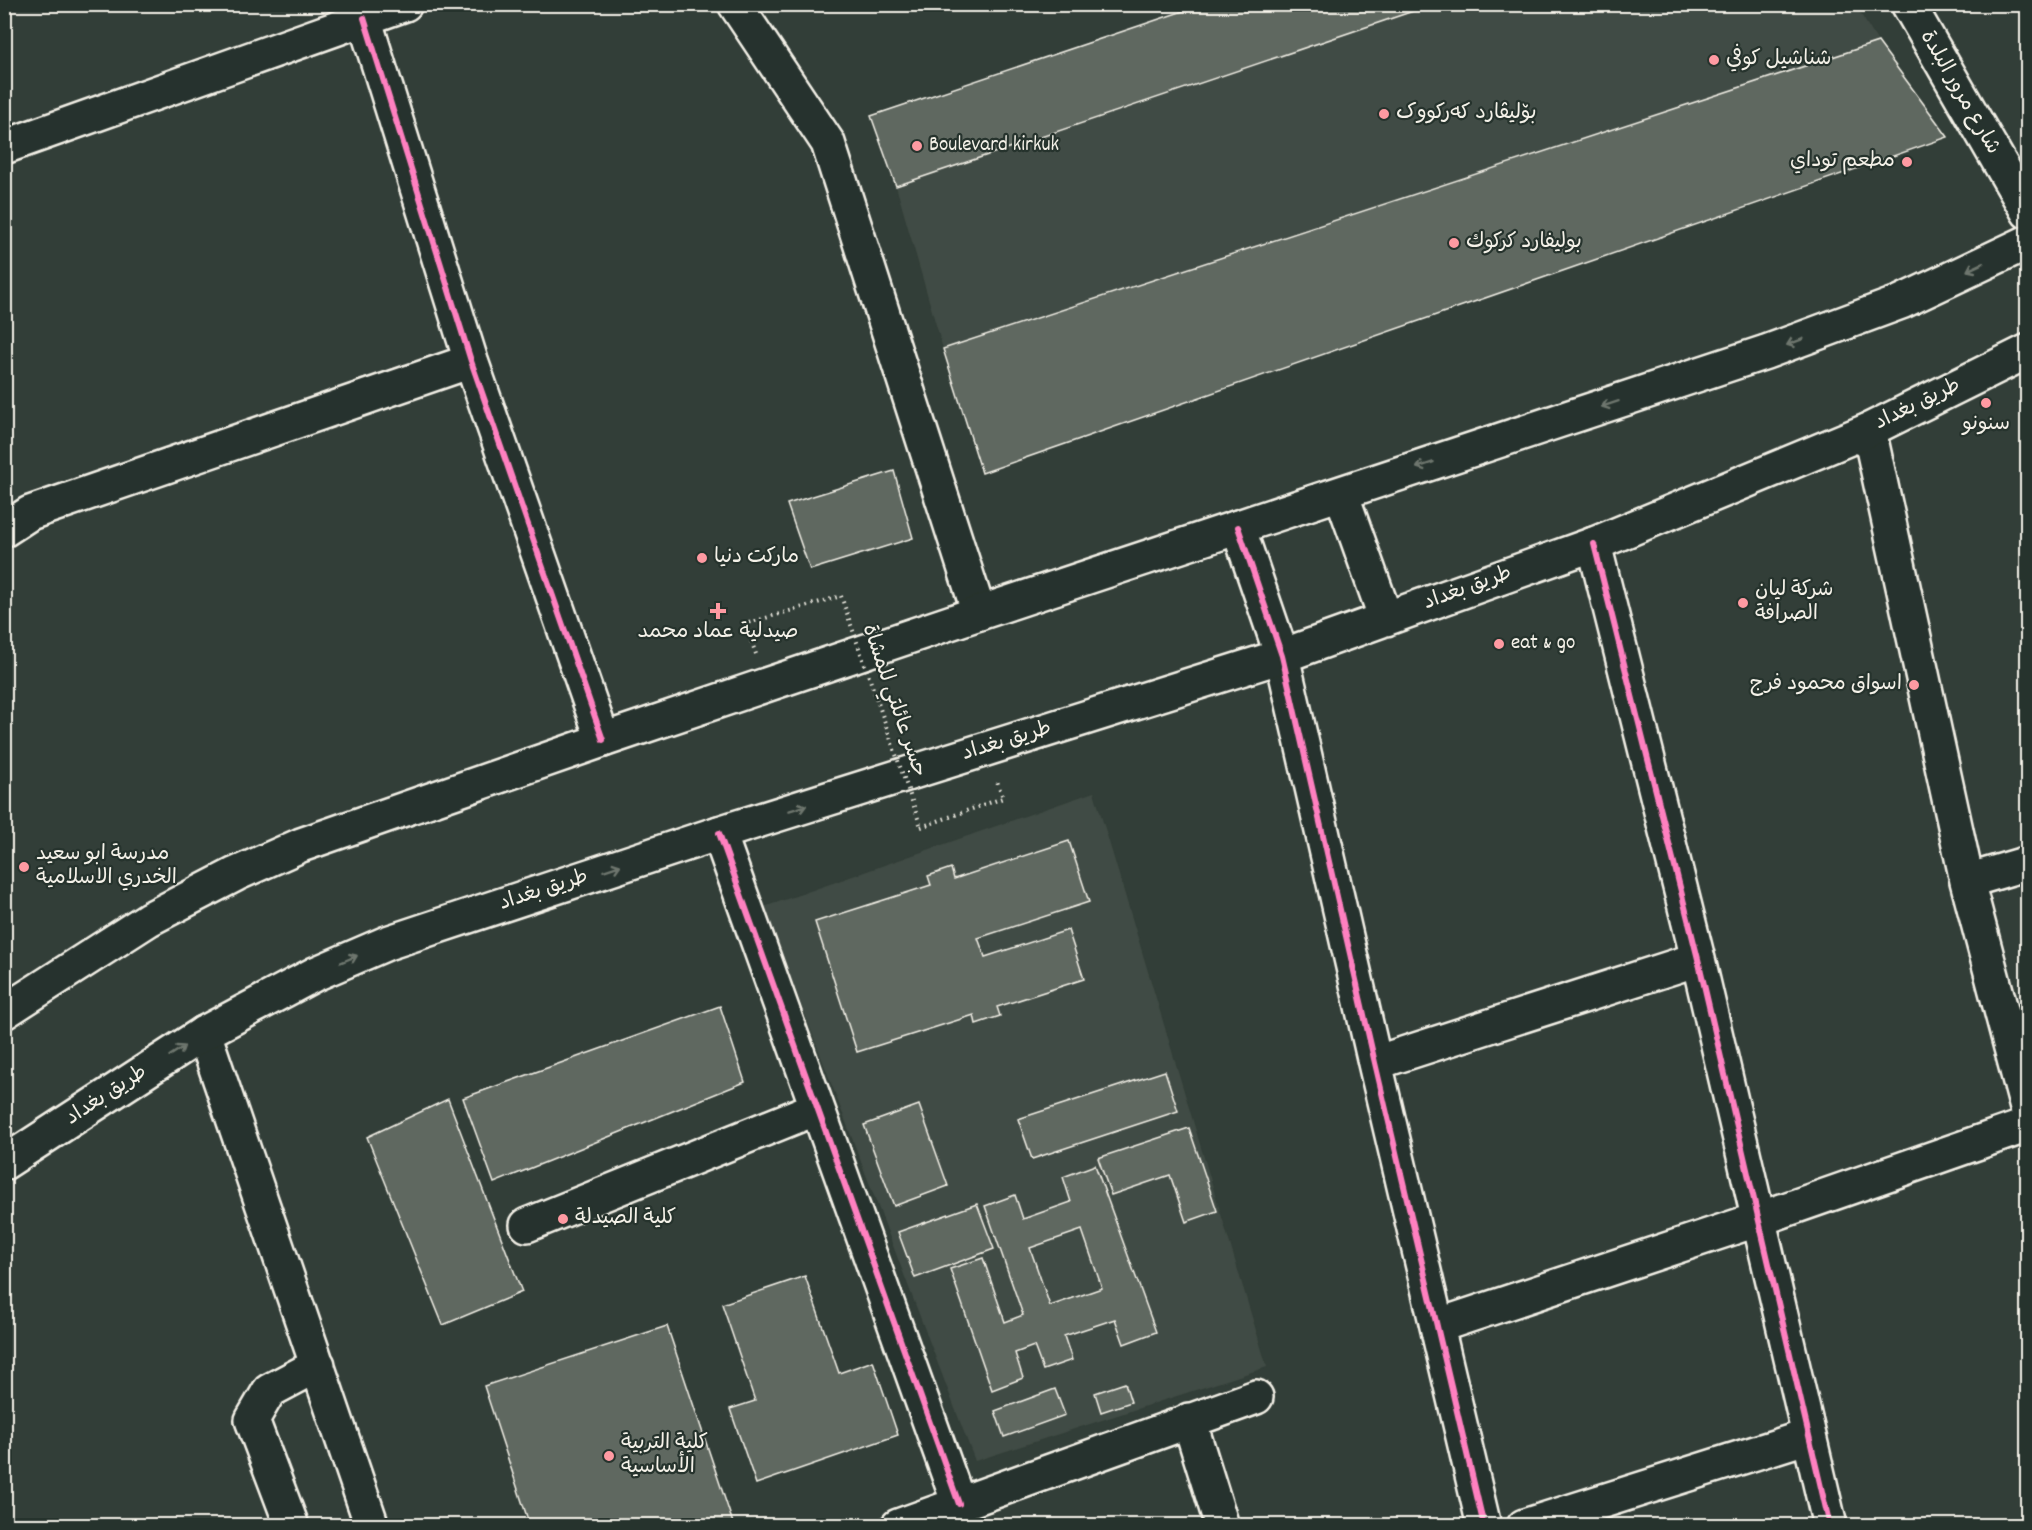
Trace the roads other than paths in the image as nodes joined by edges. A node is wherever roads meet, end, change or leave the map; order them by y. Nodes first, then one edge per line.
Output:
1 (405, 4) edge
2 (735, 4) edge
3 (1908, 4) edge
4 (342, 16) edge
5 (4, 147) edge
6 (2028, 212) edge
7 (2028, 242) edge
8 (2028, 351) edge
9 (471, 361) junction
10 (1869, 430) junction
11 (1341, 493) junction
12 (1238, 527) junction
13 (4, 530) edge
14 (1594, 544) junction
15 (979, 613) junction
16 (1386, 619) junction
17 (1282, 656) junction
18 (603, 740) junction
19 (719, 833) junction
20 (2028, 863) edge
21 (1967, 881) junction
22 (1698, 959) junction
23 (4, 1012) edge
24 (204, 1033) junction
25 (1375, 1063) junction
26 (817, 1108) junction
27 (2028, 1112) edge
28 (2028, 1125) edge
29 (4, 1163) edge
30 (1759, 1219) junction
31 (527, 1225) dead end
32 (1437, 1326) junction
33 (318, 1365) junction
34 (1256, 1397) dead end
35 (1190, 1420) junction
36 (1809, 1436) junction
37 (941, 1514) edge
38 (292, 1526) edge
39 (372, 1526) edge
40 (898, 1526) edge
41 (1222, 1526) edge
42 (1484, 1526) edge
43 (1524, 1526) edge
44 (1830, 1526) edge

1 - 4 street
2 - 15 street
3 - 6 street, شارع مرور البلدة
4 - 5 street
4 - 9 street
7 -> 11 street
8 - 10 street, طريق بغداد
9 - 13 street
9 - 18 street
10 - 14 street, طريق بغداد
10 - 21 street
11 - 12 street
11 - 16 street
12 - 15 street
12 - 17 street
14 - 16 street, طريق بغداد
14 - 22 street
15 - 18 street
16 - 17 street, طريق بغداد
19 -> 17 street, طريق بغداد
17 - 25 street
18 - 23 street
24 -> 19 street, طريق بغداد
19 - 26 street
20 - 21 street
21 - 27 street
22 - 25 street
22 - 30 street
29 -> 24 street, طريق بغداد
24 - 33 street
25 - 32 street
26 - 31 street
26 - 37 street
28 - 30 street
30 - 32 street
30 - 36 street
32 - 42 street
33 - 38 street
33 - 39 street
34 - 35 street
35 - 37 street
35 - 41 street
36 - 43 street
36 - 44 street
37 - 40 street

